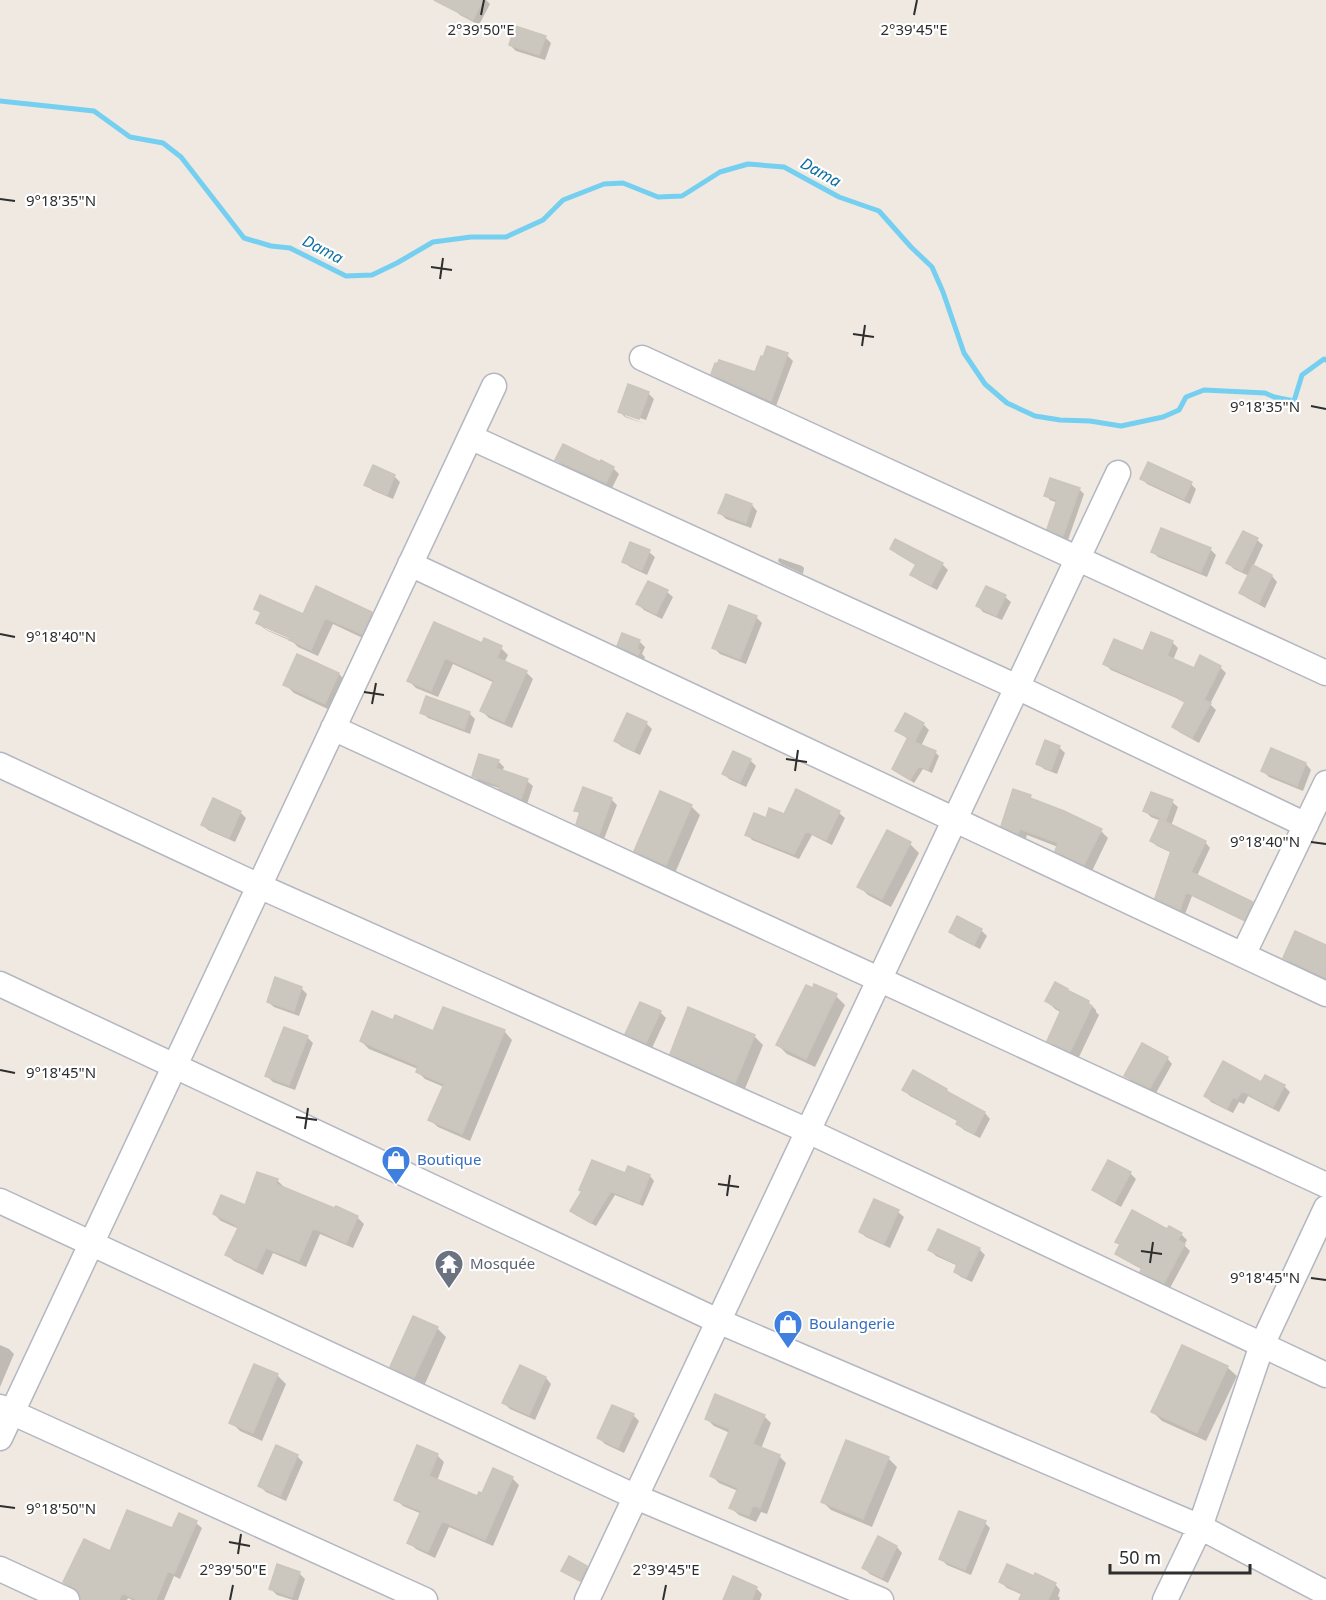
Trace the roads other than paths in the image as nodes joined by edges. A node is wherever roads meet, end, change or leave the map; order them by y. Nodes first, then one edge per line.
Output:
1 (642, 358) dead end
2 (494, 386) dead end
3 (470, 437) junction
4 (1118, 473) dead end
5 (1077, 558) junction
6 (410, 564) junction
7 (1326, 673) edge
8 (1017, 687) junction
9 (333, 728) junction
10 (0, 765) edge
11 (1326, 783) edge
12 (954, 820) junction
13 (1306, 825) junction
14 (259, 886) junction
15 (1243, 955) junction
16 (879, 980) junction
17 (0, 984) edge
18 (1326, 994) edge
19 (174, 1066) junction
20 (808, 1131) junction
21 (1326, 1185) edge
22 (0, 1201) edge
23 (1326, 1208) edge
24 (91, 1244) junction
25 (718, 1322) junction
26 (1262, 1345) junction
27 (1326, 1375) edge
28 (6, 1409) edge
29 (0, 1438) edge
30 (636, 1497) junction
31 (1200, 1527) junction
32 (0, 1569) edge
33 (1326, 1593) edge
34 (67, 1600) edge
35 (425, 1600) edge
36 (587, 1600) edge
37 (881, 1600) edge
38 (1165, 1600) edge

1 - 5 street
2 - 3 street
3 - 6 street
3 - 8 street
4 - 5 street
5 - 7 street
5 - 8 street
6 - 9 street
6 - 12 street
8 - 12 street
8 - 13 street
9 - 14 street
9 - 16 street
10 - 14 street
11 - 13 street
12 - 15 street
12 - 16 street
13 - 15 street
14 - 19 street
14 - 20 street
15 - 18 street
16 - 20 street
16 - 21 street
17 - 19 street
19 - 24 street
19 - 25 street
20 - 25 street
20 - 26 street
22 - 24 street
23 - 26 street
24 - 28 street
24 - 30 street
25 - 30 street
25 - 31 street
26 - 27 street
26 - 31 street
28 - 29 street
28 - 35 street
30 - 36 street
30 - 37 street
31 - 33 street
31 - 38 street
32 - 34 street

